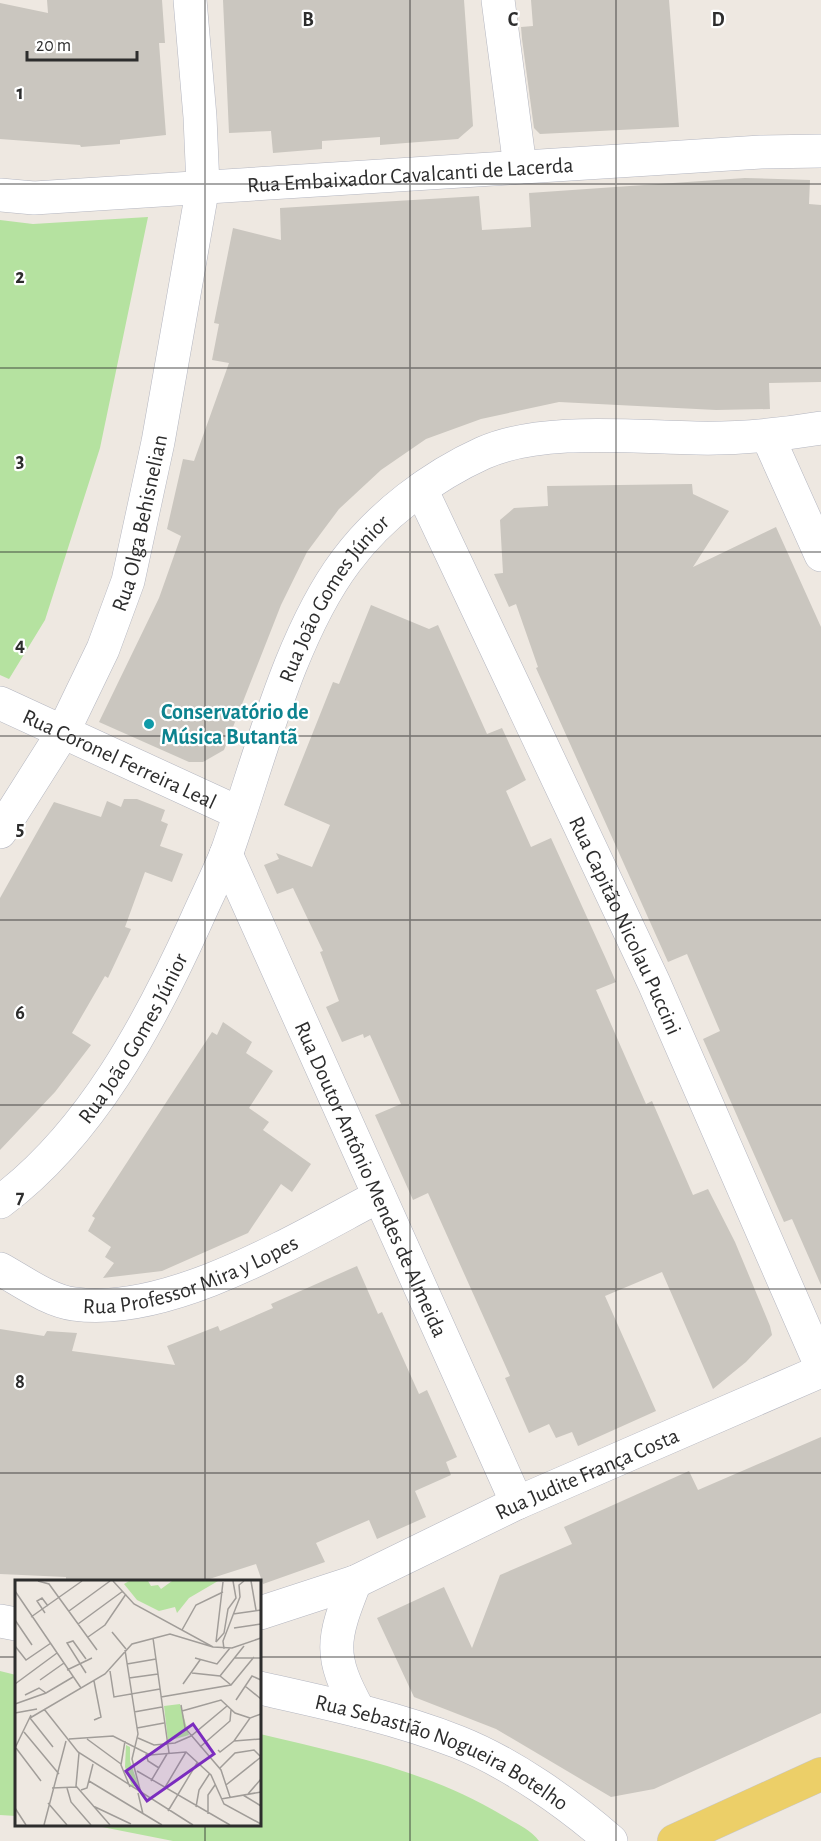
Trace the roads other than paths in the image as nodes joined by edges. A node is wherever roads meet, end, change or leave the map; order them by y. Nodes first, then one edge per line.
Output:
1 (190, 0) edge
2 (498, 0) edge
3 (821, 151) edge
4 (520, 167) junction
5 (203, 186) junction
6 (0, 195) edge
7 (821, 428) edge
8 (768, 437) junction
9 (421, 489) junction
10 (821, 555) edge
11 (0, 703) edge
12 (62, 734) junction
13 (239, 813) junction
14 (0, 832) edge
15 (226, 854) junction
16 (379, 1196) junction
17 (0, 1203) edge
18 (0, 1269) edge
19 (821, 1366) edge
20 (821, 1371) edge
21 (517, 1503) junction
22 (355, 1582) junction
23 (261, 1613) edge
24 (0, 1621) edge
25 (15, 1624) edge
26 (261, 1688) edge
27 (359, 1711) junction
28 (821, 1774) edge
29 (726, 1828) edge
30 (611, 1841) edge
31 (674, 1841) edge

1 - 5 street, Rua Olga Behisnelian
2 - 4 street
3 - 4 street, Rua Embaixador Cavalcanti de Lacerda
4 - 5 street, Rua Embaixador Cavalcanti de Lacerda
5 - 6 street, Rua Embaixador Cavalcanti de Lacerda
5 - 12 street, Rua Olga Behisnelian
7 - 8 street, Rua João Gomes Júnior
8 - 9 street, Rua João Gomes Júnior
8 - 10 street
9 - 13 street, Rua João Gomes Júnior
9 - 19 street, Rua Capitão Nicolau Puccini
11 - 12 street, Rua Coronel Ferreira Leal
12 - 13 street, Rua Coronel Ferreira Leal
12 - 14 street, Rua Olga Behisnelian
13 - 15 street, Rua João Gomes Júnior
15 - 16 street, Rua Doutor Antônio Mendes de Almeida
15 - 17 street, Rua João Gomes Júnior
16 - 18 street, Rua Professor Mira y Lopes
16 - 21 street, Rua Doutor Antônio Mendes de Almeida
20 - 21 street, Rua Judite França Costa
21 - 22 street, Rua Judite França Costa
22 - 23 street, Rua Judite França Costa
22 - 27 street
24 - 25 street
26 - 27 street, Rua Sebastião Nogueira Botelho
27 - 30 street, Rua Sebastião Nogueira Botelho
28 - 29 main road
29 - 31 main road

